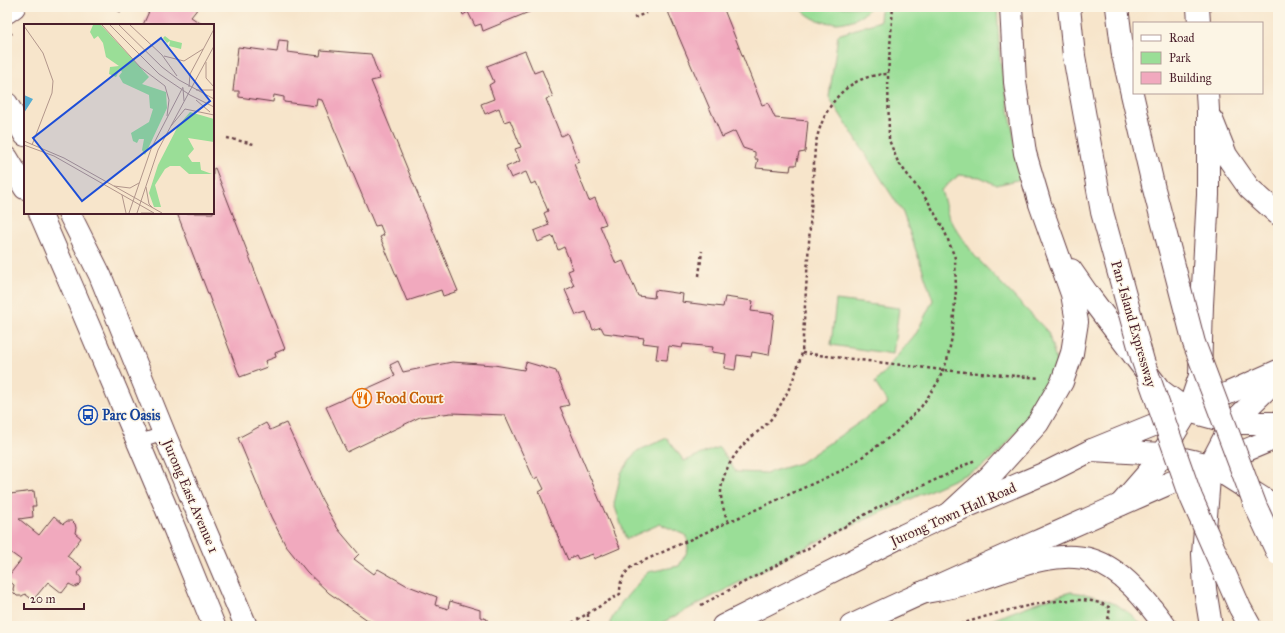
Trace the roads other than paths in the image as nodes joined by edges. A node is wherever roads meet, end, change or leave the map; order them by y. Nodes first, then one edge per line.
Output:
1 (14, 7) edge
2 (1011, 7) edge
3 (1069, 7) edge
4 (1117, 7) edge
5 (1198, 7) edge
6 (7, 12) edge
7 (1199, 22) edge
8 (1208, 102) edge
9 (7, 104) edge
10 (24, 133) edge
11 (7, 158) edge
12 (24, 186) edge
13 (40, 214) edge
14 (70, 214) edge
15 (1278, 214) edge
16 (1056, 248) junction
17 (1278, 371) edge
18 (1278, 378) edge
19 (1188, 411) junction
20 (1232, 423) junction
21 (1278, 423) edge
22 (164, 433) junction
23 (1278, 437) edge
24 (137, 442) junction
25 (1092, 450) junction
26 (1162, 454) junction
27 (1210, 465) junction
28 (1121, 504) junction
29 (1278, 508) edge
30 (949, 514) junction
31 (1278, 554) edge
32 (921, 593) junction
33 (214, 626) edge
34 (246, 626) edge
35 (723, 626) edge
36 (851, 626) edge
37 (1165, 626) edge
38 (1211, 626) edge
39 (1250, 626) edge

1 - 6 main road
2 - 16 main road
3 - 39 main road, Pan-Island Expressway, bridge
4 - 31 main road, bridge
5 - 7 main road
8 - 15 main road
8 - 19 main road
9 - 10 main road
11 - 12 main road
13 - 24 main road, Jurong East Avenue 1
14 - 22 main road, Jurong East Avenue 1
16 - 19 main road
16 - 30 main road
17 - 19 main road, Jurong Town Hall Road
18 - 20 main road
19 - 20 main road
19 - 25 main road, Jurong Town Hall Road
19 - 26 main road
20 - 21 main road
20 - 27 main road
22 - 24 lane
22 - 34 main road, Jurong East Avenue 1
23 - 27 main road
24 - 33 main road, Jurong East Avenue 1
25 - 26 main road
25 - 30 main road, Jurong Town Hall Road
26 - 27 main road
26 - 28 main road
27 - 28 main road
27 - 29 main road
27 - 38 main road
28 - 32 main road
30 - 35 main road, Jurong Town Hall Road
32 - 36 main road
32 - 37 main road

